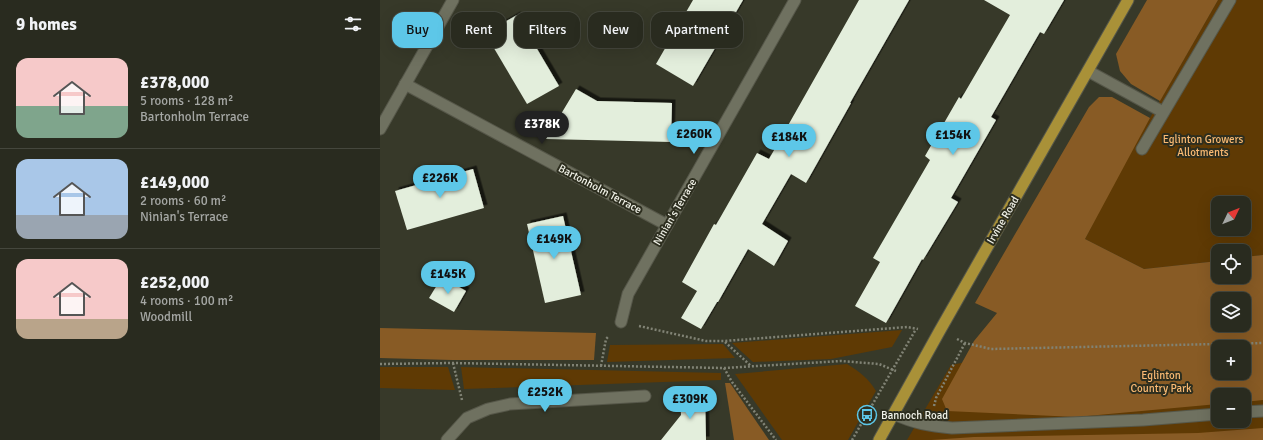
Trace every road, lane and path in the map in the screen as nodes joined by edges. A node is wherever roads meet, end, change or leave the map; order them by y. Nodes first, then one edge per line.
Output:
1 (453, 0) edge
2 (795, 0) edge
3 (1128, 0) edge
4 (1230, 0) edge
5 (1088, 71) junction
6 (405, 84) junction
7 (1164, 112) junction
8 (380, 129) edge
9 (1142, 150) dead end
10 (668, 225) junction
11 (621, 322) junction
12 (916, 329) junction
13 (939, 332) junction
14 (724, 341) junction
15 (965, 343) junction
16 (1263, 343) edge
17 (453, 363) junction
18 (380, 364) edge
19 (601, 366) junction
20 (751, 366) junction
21 (724, 368) junction
22 (892, 369) junction
23 (914, 378) junction
24 (645, 396) dead end
25 (1263, 411) edge
26 (1251, 412) edge
27 (894, 414) junction
28 (1211, 414) edge
29 (467, 418) junction
30 (931, 426) junction
31 (447, 440) edge
32 (776, 440) edge
33 (852, 440) edge
34 (879, 440) edge

1 - 6 street
2 - 10 street, Ninian's Terrace
3 - 5 main road, Irvine Road
4 - 7 street
5 - 7 street
5 - 13 main road, Irvine Road
6 - 8 street
6 - 10 street, Bartonholm Terrace
7 - 9 street
10 - 11 street, Ninian's Terrace
11 - 14 path
11 - 19 path
12 - 13 path
12 - 14 path
12 - 22 path
13 - 15 path
13 - 23 main road, Irvine Road
14 - 20 path
15 - 16 path
15 - 30 path
17 - 18 path
17 - 19 path
17 - 29 path
19 - 21 path
20 - 21 path
20 - 22 path
21 - 32 path
22 - 23 path
22 - 33 path
23 - 27 main road, Irvine Road
24 - 29 street
25 - 26 street
27 - 30 street
27 - 34 main road, Irvine Road
28 - 30 street
29 - 31 street

